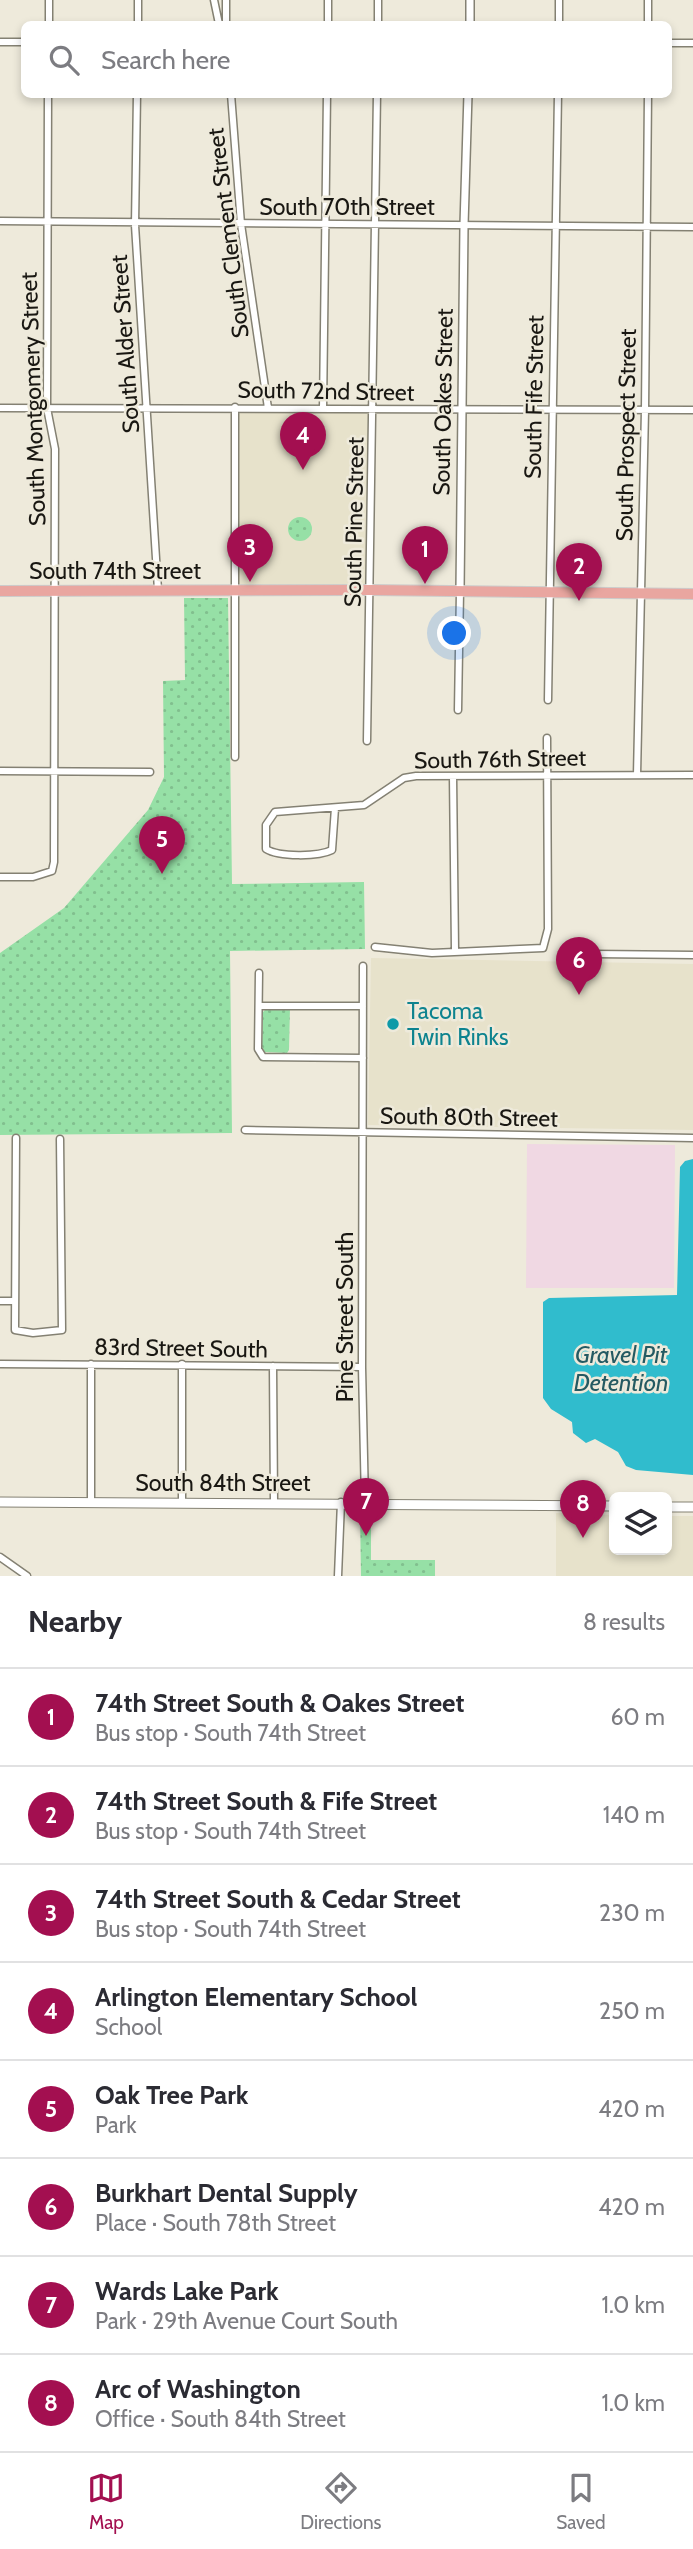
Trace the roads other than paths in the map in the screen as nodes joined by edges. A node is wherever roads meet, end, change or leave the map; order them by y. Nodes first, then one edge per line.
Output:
1 (49, 0) edge
2 (138, 0) edge
3 (214, 0) edge
4 (226, 0) edge
5 (328, 0) edge
6 (379, 0) edge
7 (470, 0) edge
8 (559, 0) edge
9 (648, 0) edge
10 (49, 21) edge
11 (138, 21) edge
12 (218, 21) edge
13 (226, 21) edge
14 (328, 21) edge
15 (378, 21) edge
16 (470, 21) edge
17 (559, 21) edge
18 (648, 21) edge
19 (0, 42) edge
20 (21, 42) edge
21 (672, 43) edge
22 (693, 43) edge
23 (48, 98) edge
24 (137, 98) edge
25 (231, 98) edge
26 (327, 98) edge
27 (377, 98) edge
28 (468, 98) edge
29 (558, 98) edge
30 (648, 98) edge
31 (0, 221) edge
32 (46, 222) junction
33 (325, 224) junction
34 (375, 224) junction
35 (135, 225) junction
36 (241, 225) junction
37 (464, 225) junction
38 (554, 226) junction
39 (646, 226) junction
40 (693, 227) edge
41 (235, 407) junction
42 (0, 408) edge
43 (47, 408) junction
44 (268, 408) junction
45 (148, 409) junction
46 (323, 409) junction
47 (373, 409) junction
48 (462, 410) junction
49 (551, 410) junction
50 (645, 410) junction
51 (693, 411) edge
52 (158, 590) junction
53 (235, 590) junction
54 (371, 590) junction
55 (0, 591) edge
56 (54, 591) junction
57 (460, 591) junction
58 (549, 592) junction
59 (640, 593) junction
60 (693, 594) edge
61 (548, 700) dead end
62 (458, 710) dead end
63 (547, 738) dead end
64 (367, 741) dead end
65 (235, 757) dead end
66 (0, 771) edge
67 (54, 772) junction
68 (150, 772) dead end
69 (547, 775) junction
70 (637, 775) junction
71 (693, 775) edge
72 (453, 776) junction
73 (335, 808) junction
74 (0, 877) edge
75 (375, 947) dead end
76 (456, 950) junction
77 (594, 954) dead end
78 (693, 955) edge
79 (363, 966) dead end
80 (259, 973) dead end
81 (259, 1006) junction
82 (363, 1006) junction
83 (363, 1058) junction
84 (245, 1130) dead end
85 (362, 1131) junction
86 (16, 1138) dead end
87 (60, 1139) dead end
88 (693, 1139) edge
89 (0, 1301) edge
90 (15, 1301) junction
91 (0, 1364) edge
92 (91, 1364) junction
93 (182, 1364) junction
94 (273, 1366) junction
95 (362, 1367) junction
96 (0, 1502) edge
97 (91, 1502) junction
98 (182, 1502) junction
99 (341, 1502) junction
100 (274, 1503) junction
101 (366, 1503) junction
102 (609, 1506) edge
103 (672, 1507) edge
104 (693, 1507) edge
105 (0, 1556) edge
106 (27, 1576) edge
107 (338, 1576) edge

1 - 10 street
2 - 11 street
3 - 12 street
4 - 13 street
5 - 14 street
6 - 15 street
7 - 16 street
8 - 17 street
9 - 18 street
19 - 20 street
21 - 22 street
23 - 32 street, South Montgomery Street
24 - 35 street, South Alder Street
25 - 36 street, South Clement Street
26 - 33 street
27 - 34 street, South Pine Street
28 - 37 street, South Oakes Street
29 - 38 street, South Fife Street
30 - 39 street, South Prospect Street
31 - 32 street, South 70th Street
32 - 35 street, South 70th Street
32 - 43 street, South Montgomery Street
33 - 34 street, South 70th Street
33 - 36 street, South 70th Street
33 - 46 street
34 - 37 street, South 70th Street
34 - 47 street, South Pine Street
35 - 36 street, South 70th Street
35 - 45 street, South Alder Street
36 - 44 street, South Clement Street
37 - 38 street, South 70th Street
37 - 48 street, South Oakes Street
38 - 39 street, South 70th Street
38 - 49 street, South Fife Street
39 - 40 street, South 70th Street
39 - 50 street, South Prospect Street
41 - 44 street, South 72nd Street
41 - 45 street, South 72nd Street
41 - 53 street
42 - 43 street, South 72nd Street
43 - 45 street, South 72nd Street
43 - 56 street, South Montgomery Street
44 - 46 street, South 72nd Street
45 - 52 street, South Alder Street
46 - 47 street, South 72nd Street
47 - 48 street, South 72nd Street
47 - 54 street, South Pine Street
48 - 49 street, South 72nd Street
48 - 57 street, South Oakes Street
49 - 50 street, South 72nd Street
49 - 58 street, South Fife Street
50 - 51 street, South 72nd Street
50 - 59 street, South Prospect Street
52 - 53 main road, South 74th Street
52 - 56 main road, South 74th Street
53 - 54 main road, South 74th Street
53 - 65 street
54 - 57 main road, South 74th Street
54 - 64 street, South Pine Street
55 - 56 main road, South 74th Street
56 - 67 street, South Montgomery Street
57 - 58 main road, South 74th Street
57 - 62 street, South Oakes Street
58 - 59 main road, South 74th Street
58 - 61 street, South Fife Street
59 - 60 main road, South 74th Street
59 - 70 street, South Prospect Street
63 - 69 street
66 - 67 street
67 - 68 street
67 - 74 street, South Montgomery Street
69 - 70 street, South 76th Street
69 - 72 street, South 76th Street
69 - 76 street
70 - 71 street, South 76th Street
72 - 73 street, South 76th Street
72 - 76 street
73 - 73 street, South 76th Street
75 - 76 street
77 - 78 street
79 - 82 street
80 - 81 street
81 - 82 street
81 - 83 street
82 - 83 street
83 - 85 street
84 - 85 street, South 80th Street
85 - 88 street, South 80th Street
85 - 95 street, Pine Street South
86 - 90 street
87 - 90 street
89 - 90 street
91 - 92 street, 83rd Street South
92 - 93 street, 83rd Street South
92 - 97 street
93 - 94 street, 83rd Street South
93 - 98 street
94 - 95 street, 83rd Street South
94 - 100 street
95 - 101 street, Pine Street South
96 - 97 main road, South 84th Street
97 - 98 main road, South 84th Street
98 - 100 main road, South 84th Street
99 - 100 main road, South 84th Street
99 - 101 main road, South 84th Street
99 - 107 street
101 - 102 main road, South 84th Street
103 - 104 main road
105 - 106 street

